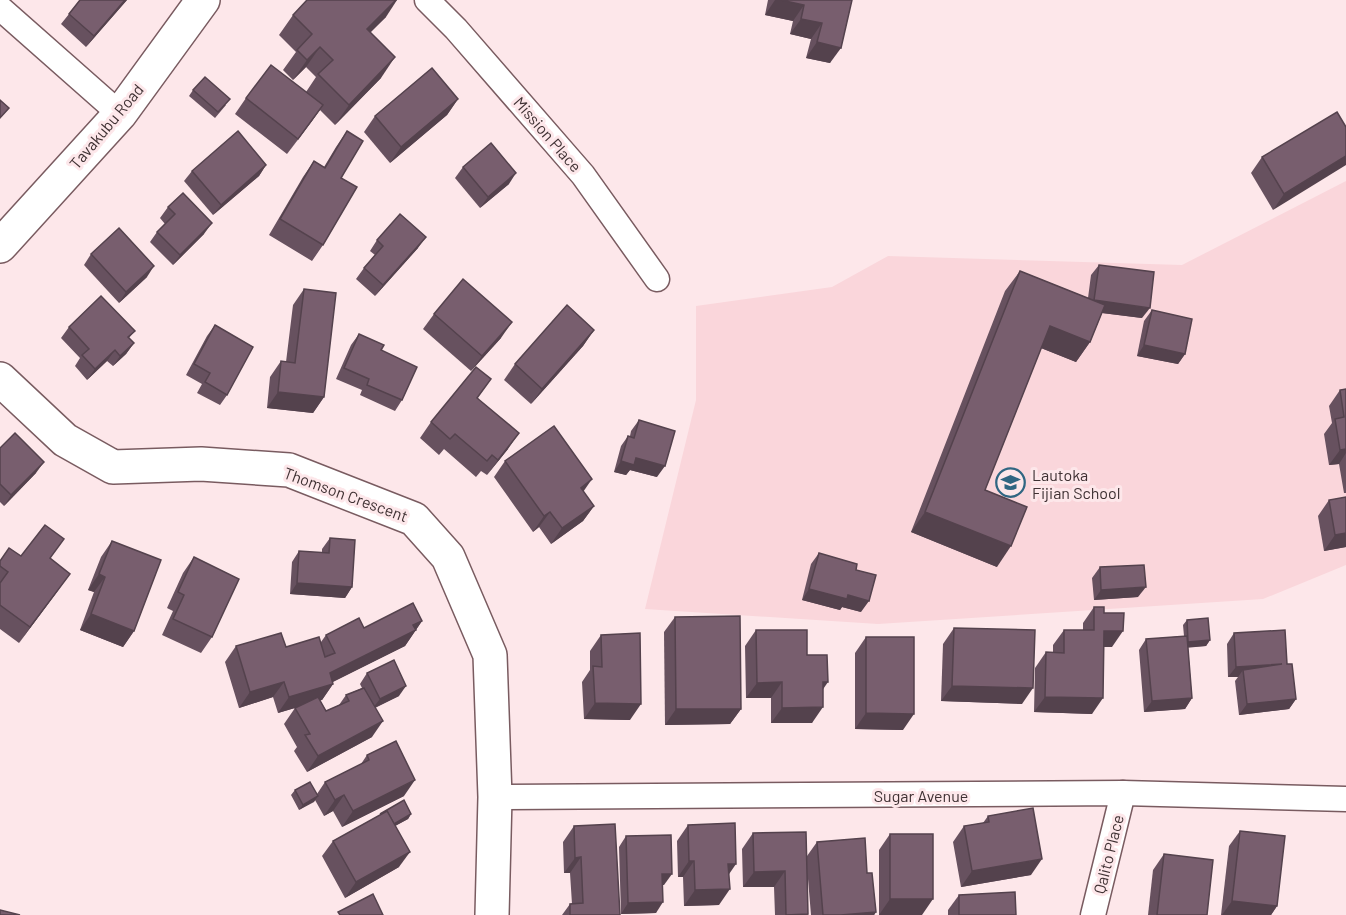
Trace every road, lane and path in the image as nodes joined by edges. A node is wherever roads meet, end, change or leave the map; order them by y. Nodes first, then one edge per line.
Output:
1 (203, 0) edge
2 (427, 0) edge
3 (2, 9) dead end
4 (120, 114) junction
5 (0, 246) edge
6 (657, 279) dead end
7 (0, 380) edge
8 (1123, 793) junction
9 (495, 797) junction
10 (1346, 799) edge
11 (492, 915) edge
12 (1093, 915) edge

1 - 4 main road, Tavakubu Road
2 - 6 street, Mission Place
3 - 4 street
4 - 5 main road, Tavakubu Road
7 - 9 main road, Thomson Crescent
8 - 9 street, Sugar Avenue
8 - 10 street, Sugar Avenue
8 - 12 street, Qalito Place
9 - 11 main road, Thomson Crescent

